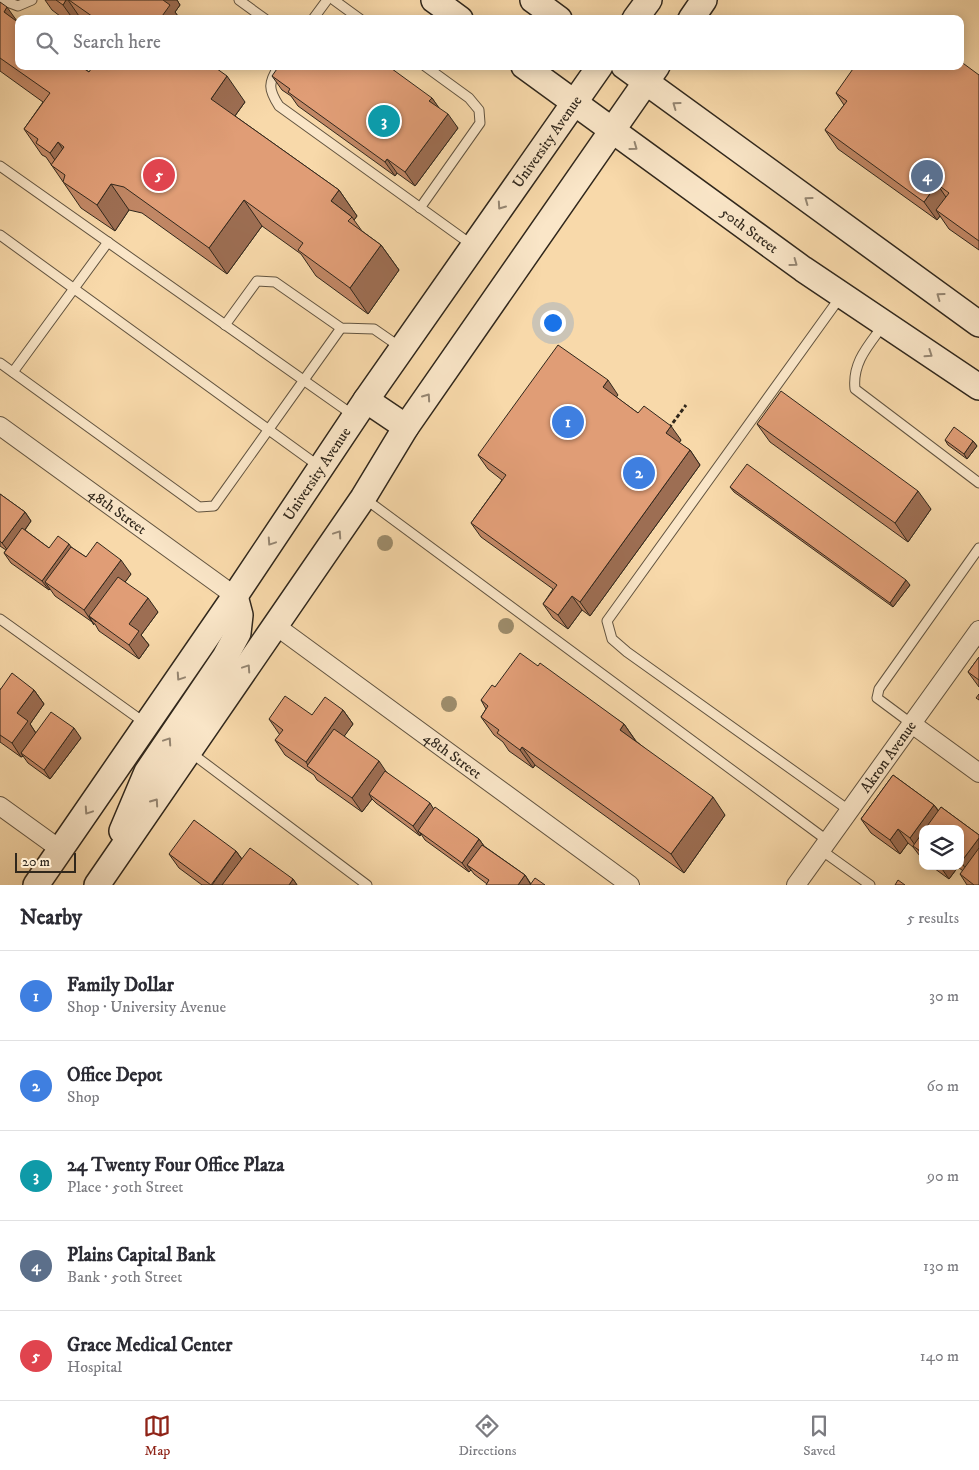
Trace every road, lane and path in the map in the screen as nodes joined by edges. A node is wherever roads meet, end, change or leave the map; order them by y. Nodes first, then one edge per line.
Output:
1 (2, 0) edge
2 (32, 0) edge
3 (239, 0) edge
4 (327, 0) edge
5 (334, 0) edge
6 (434, 0) edge
7 (532, 0) edge
8 (649, 0) edge
9 (704, 0) edge
10 (260, 15) edge
11 (316, 15) edge
12 (355, 15) edge
13 (455, 15) edge
14 (553, 15) edge
15 (638, 15) edge
16 (694, 15) edge
17 (276, 70) edge
18 (430, 70) edge
19 (529, 70) edge
20 (597, 70) edge
21 (638, 70) edge
22 (651, 74) edge
23 (574, 103) junction
24 (611, 130) junction
25 (0, 166) edge
26 (420, 208) junction
27 (0, 235) edge
28 (108, 242) junction
29 (473, 246) junction
30 (74, 289) junction
31 (841, 295) junction
32 (884, 324) junction
33 (979, 324) edge
34 (225, 325) junction
35 (342, 328) junction
36 (402, 349) junction
37 (0, 363) edge
38 (13, 372) junction
39 (305, 380) junction
40 (979, 388) edge
41 (686, 405) dead end
42 (361, 409) junction
43 (0, 426) edge
44 (406, 427) junction
45 (668, 430) edge
46 (270, 431) junction
47 (321, 468) junction
48 (979, 483) edge
49 (363, 498) junction
50 (979, 548) edge
51 (235, 596) junction
52 (0, 619) edge
53 (276, 626) junction
54 (979, 630) edge
55 (147, 724) junction
56 (912, 724) junction
57 (189, 752) junction
58 (979, 773) edge
59 (0, 806) edge
60 (850, 811) junction
61 (825, 845) junction
62 (61, 850) junction
63 (102, 883) edge
64 (36, 885) edge
65 (367, 885) edge
66 (630, 885) edge
67 (796, 885) edge
68 (870, 885) edge

1 - 2 lane
3 - 10 lane
4 - 11 lane
5 - 12 lane
6 - 13 main road
7 - 14 main road
8 - 15 main road
9 - 16 main road
17 - 26 lane
18 - 26 lane
19 - 23 main road, 50th Street
20 - 23 main road, University Avenue
21 - 22 main road
22 - 24 main road
33 -> 22 main road
23 - 24 main road, 50th Street
23 -> 29 main road, University Avenue
24 -> 31 main road, 50th Street
44 -> 24 main road
25 - 28 lane
26 - 29 lane
27 - 30 lane
28 - 30 lane
28 - 34 lane
29 - 36 main road, University Avenue
30 - 38 lane
30 - 46 lane
31 - 32 main road, 50th Street
31 - 60 lane
32 -> 40 main road, 50th Street
32 - 48 lane
34 - 35 lane
34 - 39 lane
35 - 36 lane
35 - 39 lane
36 - 42 main road, University Avenue
37 - 38 lane
38 - 46 lane
39 - 42 lane
39 - 46 lane
41 - 45 path
42 - 44 main road
42 - 47 main road, University Avenue
43 - 51 street, 48th Street
44 - 49 main road
46 - 47 lane
47 -> 51 main road, University Avenue
53 -> 49 main road
49 - 61 lane
50 - 56 lane
51 -> 55 main road, University Avenue
63 -> 51 main road
52 - 55 lane
57 -> 53 main road
53 - 66 street, 48th Street
54 - 56 street, Akron Avenue
55 -> 62 main road, University Avenue
56 - 58 street
56 - 60 street, Akron Avenue
63 -> 57 main road
57 - 65 lane
59 - 62 street
60 - 61 street, Akron Avenue
61 - 67 street, Akron Avenue
61 - 68 lane
62 - 64 main road, University Avenue

